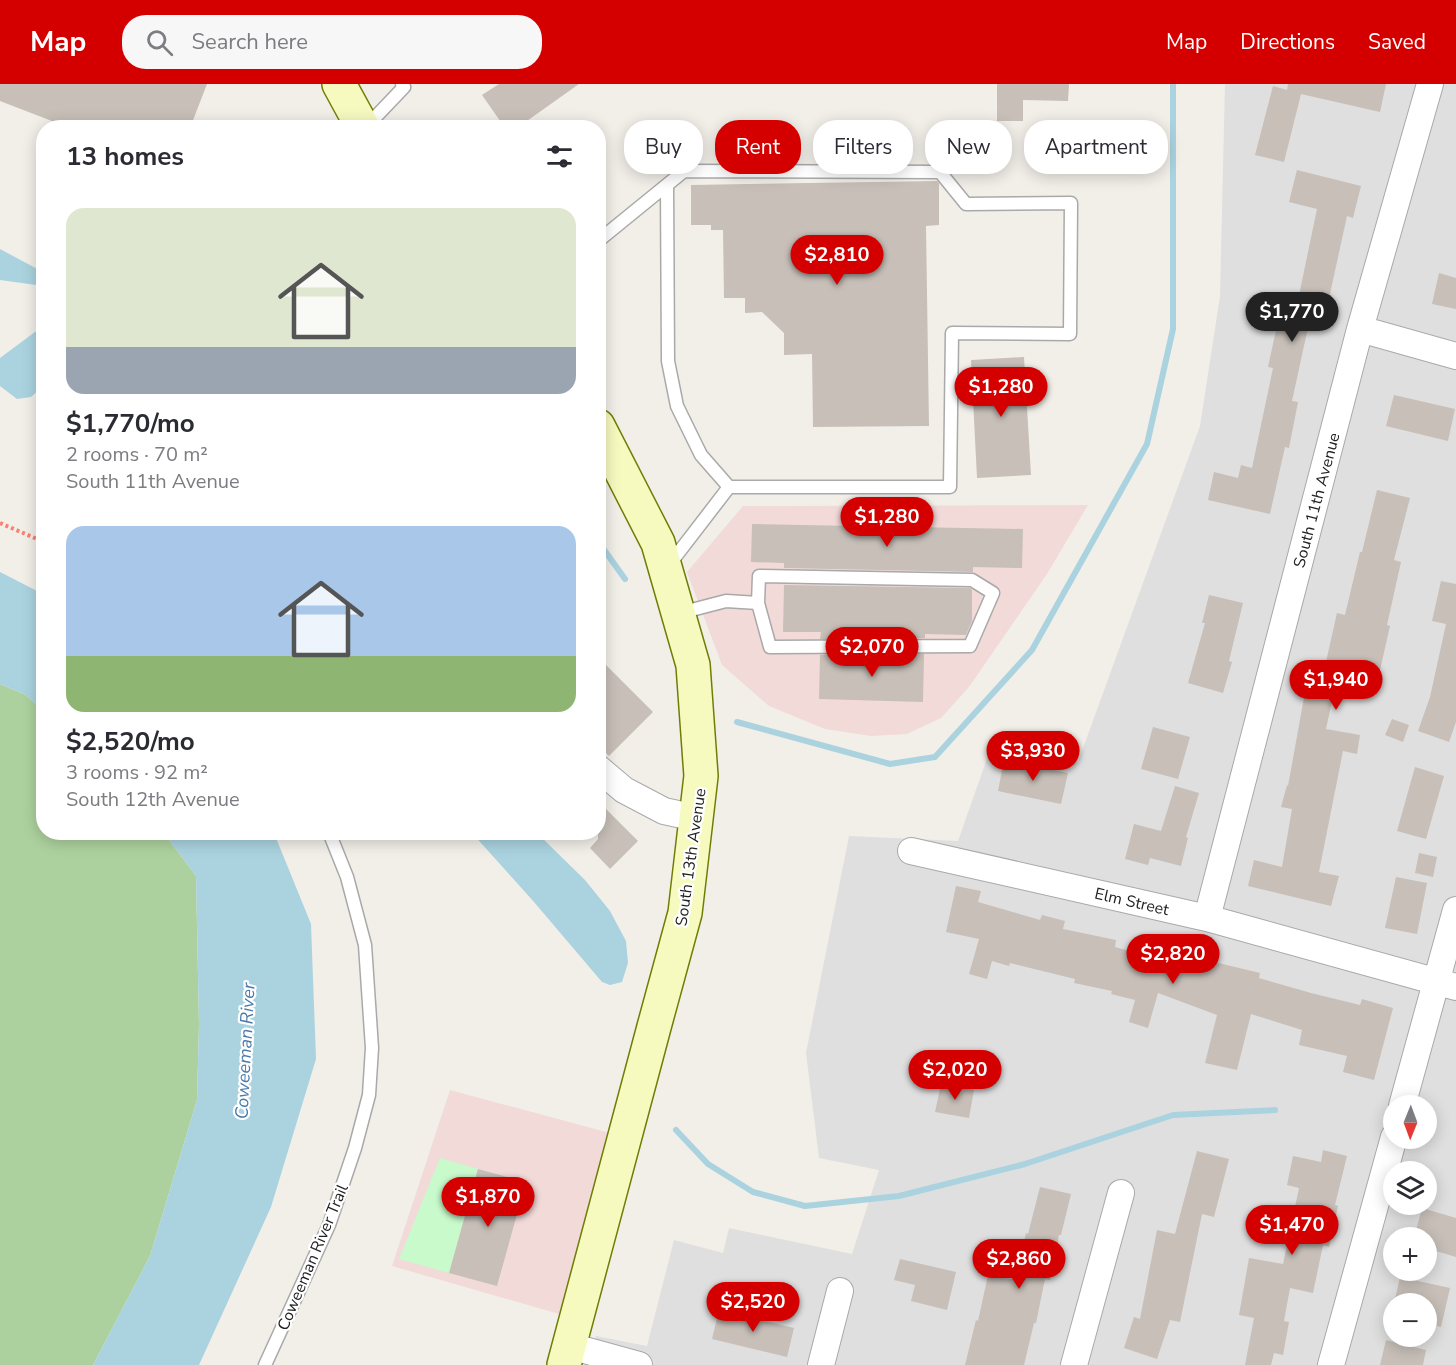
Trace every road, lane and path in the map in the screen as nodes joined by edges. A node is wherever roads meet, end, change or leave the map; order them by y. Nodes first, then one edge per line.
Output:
1 (339, 84) edge
2 (402, 84) edge
3 (1430, 84) edge
4 (359, 120) edge
5 (372, 120) edge
6 (667, 184) junction
7 (606, 234) edge
8 (1360, 329) junction
9 (1456, 356) edge
10 (606, 442) edge
11 (729, 487) junction
12 (0, 523) edge
13 (36, 539) edge
14 (666, 570) junction
15 (758, 603) junction
16 (679, 614) junction
17 (606, 775) edge
18 (696, 818) junction
19 (332, 840) edge
20 (911, 851) dead end
21 (1456, 910) edge
22 (1207, 918) junction
23 (1446, 984) edge
24 (1406, 1095) edge
25 (1391, 1149) edge
26 (1120, 1192) dead end
27 (840, 1291) dead end
28 (567, 1356) edge
29 (625, 1363) edge
30 (265, 1365) edge
31 (821, 1365) edge
32 (1074, 1365) edge
33 (1331, 1365) edge

1 - 4 main road
2 - 5 lane
3 - 8 street, South 11th Avenue
6 - 7 lane
6 - 11 lane
6 - 11 lane
8 - 9 street
8 - 22 street, South 11th Avenue
10 - 14 main road, South 13th Avenue
11 - 14 lane
12 - 13 path
14 - 16 main road, South 13th Avenue
15 - 15 lane
15 - 16 lane
16 - 18 main road, South 13th Avenue
17 - 18 street
18 - 28 main road, South 13th Avenue
19 - 30 lane, Coweeman River Trail
20 - 22 street, Elm Street
21 - 23 street
22 - 23 street, Elm Street
23 - 24 street
25 - 33 street
26 - 32 street
27 - 31 street
28 - 29 street

